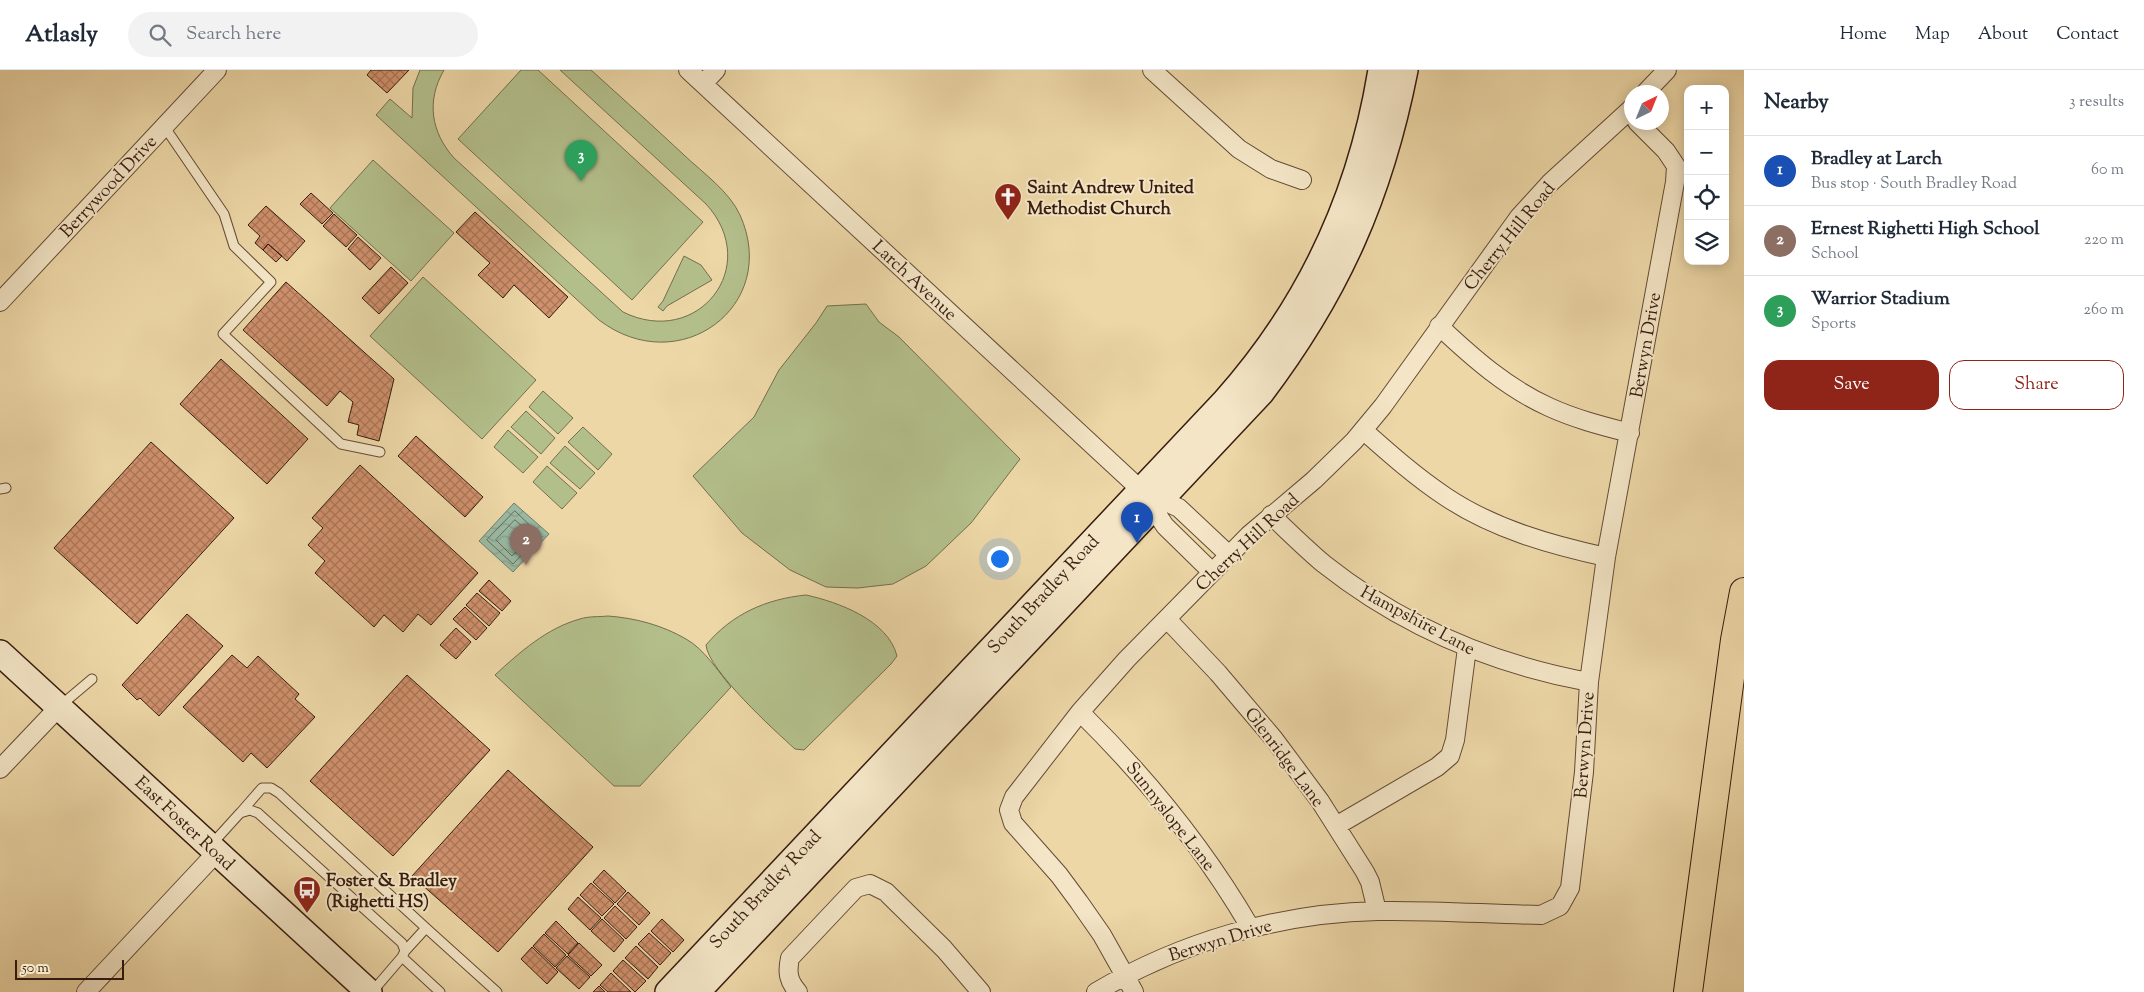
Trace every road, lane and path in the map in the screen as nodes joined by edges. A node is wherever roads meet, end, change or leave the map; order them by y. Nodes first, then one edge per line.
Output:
1 (688, 70) edge
2 (716, 70) edge
3 (1152, 70) edge
4 (1380, 70) edge
5 (1404, 70) edge
6 (1666, 70) edge
7 (210, 72) edge
8 (703, 84) junction
9 (1652, 85) edge
10 (1624, 121) edge
11 (164, 126) junction
12 (1646, 130) edge
13 (1302, 180) dead end
14 (0, 302) edge
15 (1439, 326) junction
16 (1363, 430) junction
17 (1630, 433) junction
18 (380, 452) dead end
19 (1151, 499) junction
20 (1271, 515) junction
21 (1229, 555) junction
22 (1606, 557) junction
23 (1212, 572) junction
24 (1744, 592) edge
25 (1167, 619) junction
26 (1467, 648) junction
27 (0, 653) edge
28 (92, 679) dead end
29 (1588, 682) junction
30 (58, 707) junction
31 (1080, 712) junction
32 (0, 769) edge
33 (240, 814) junction
34 (1336, 826) junction
35 (214, 849) junction
36 (1377, 911) junction
37 (1250, 927) junction
38 (426, 928) junction
39 (403, 954) junction
40 (1126, 974) junction
41 (367, 991) edge
42 (86, 992) edge
43 (440, 992) edge
44 (497, 992) edge
45 (668, 992) edge
46 (697, 992) edge
47 (798, 992) edge
48 (981, 992) edge
49 (1096, 992) edge
50 (1134, 992) edge
51 (1688, 992) edge

1 - 8 street, Larch Avenue
2 - 8 street
3 - 13 street
4 - 19 main road, South Bradley Road
5 - 19 main road, South Bradley Road
6 - 9 street
7 - 11 street, Berrywood Drive
8 - 19 street, Larch Avenue
10 - 15 street, Cherry Hill Road
11 - 14 street, Berrywood Drive
11 - 18 lane
12 - 17 street, Berwyn Drive
15 - 16 street, Cherry Hill Road
15 - 17 street
16 - 20 street, Cherry Hill Road
16 - 22 street
17 - 22 street, Berwyn Drive
19 - 21 street
19 - 23 street
19 - 45 main road, South Bradley Road
19 - 46 main road, South Bradley Road
20 - 21 street, Cherry Hill Road
20 - 26 street, Hampshire Lane
21 - 23 street, Cherry Hill Road
22 - 29 street, Berwyn Drive
23 - 25 street, Cherry Hill Road
24 - 51 highway
25 - 31 street, Cherry Hill Road
25 - 34 street, Glenridge Lane
26 - 29 street, Hampshire Lane
26 - 34 street
27 - 30 main road, East Foster Road
28 - 30 lane
29 - 36 street, Berwyn Drive
30 - 32 street
30 - 35 main road, East Foster Road
31 - 37 street, Sunnyslope Lane
31 - 40 street, Cherry Hill Road
33 - 35 lane
33 - 38 lane
33 - 39 lane
34 - 36 street, Glenridge Lane
35 - 41 main road, East Foster Road
35 - 42 street
36 - 37 street, Berwyn Drive
37 - 40 street, Berwyn Drive
38 - 39 lane
38 - 44 lane
39 - 41 lane
39 - 43 lane
40 - 49 street, Berwyn Drive
40 - 50 street, Cherry Hill Road
47 - 48 street

